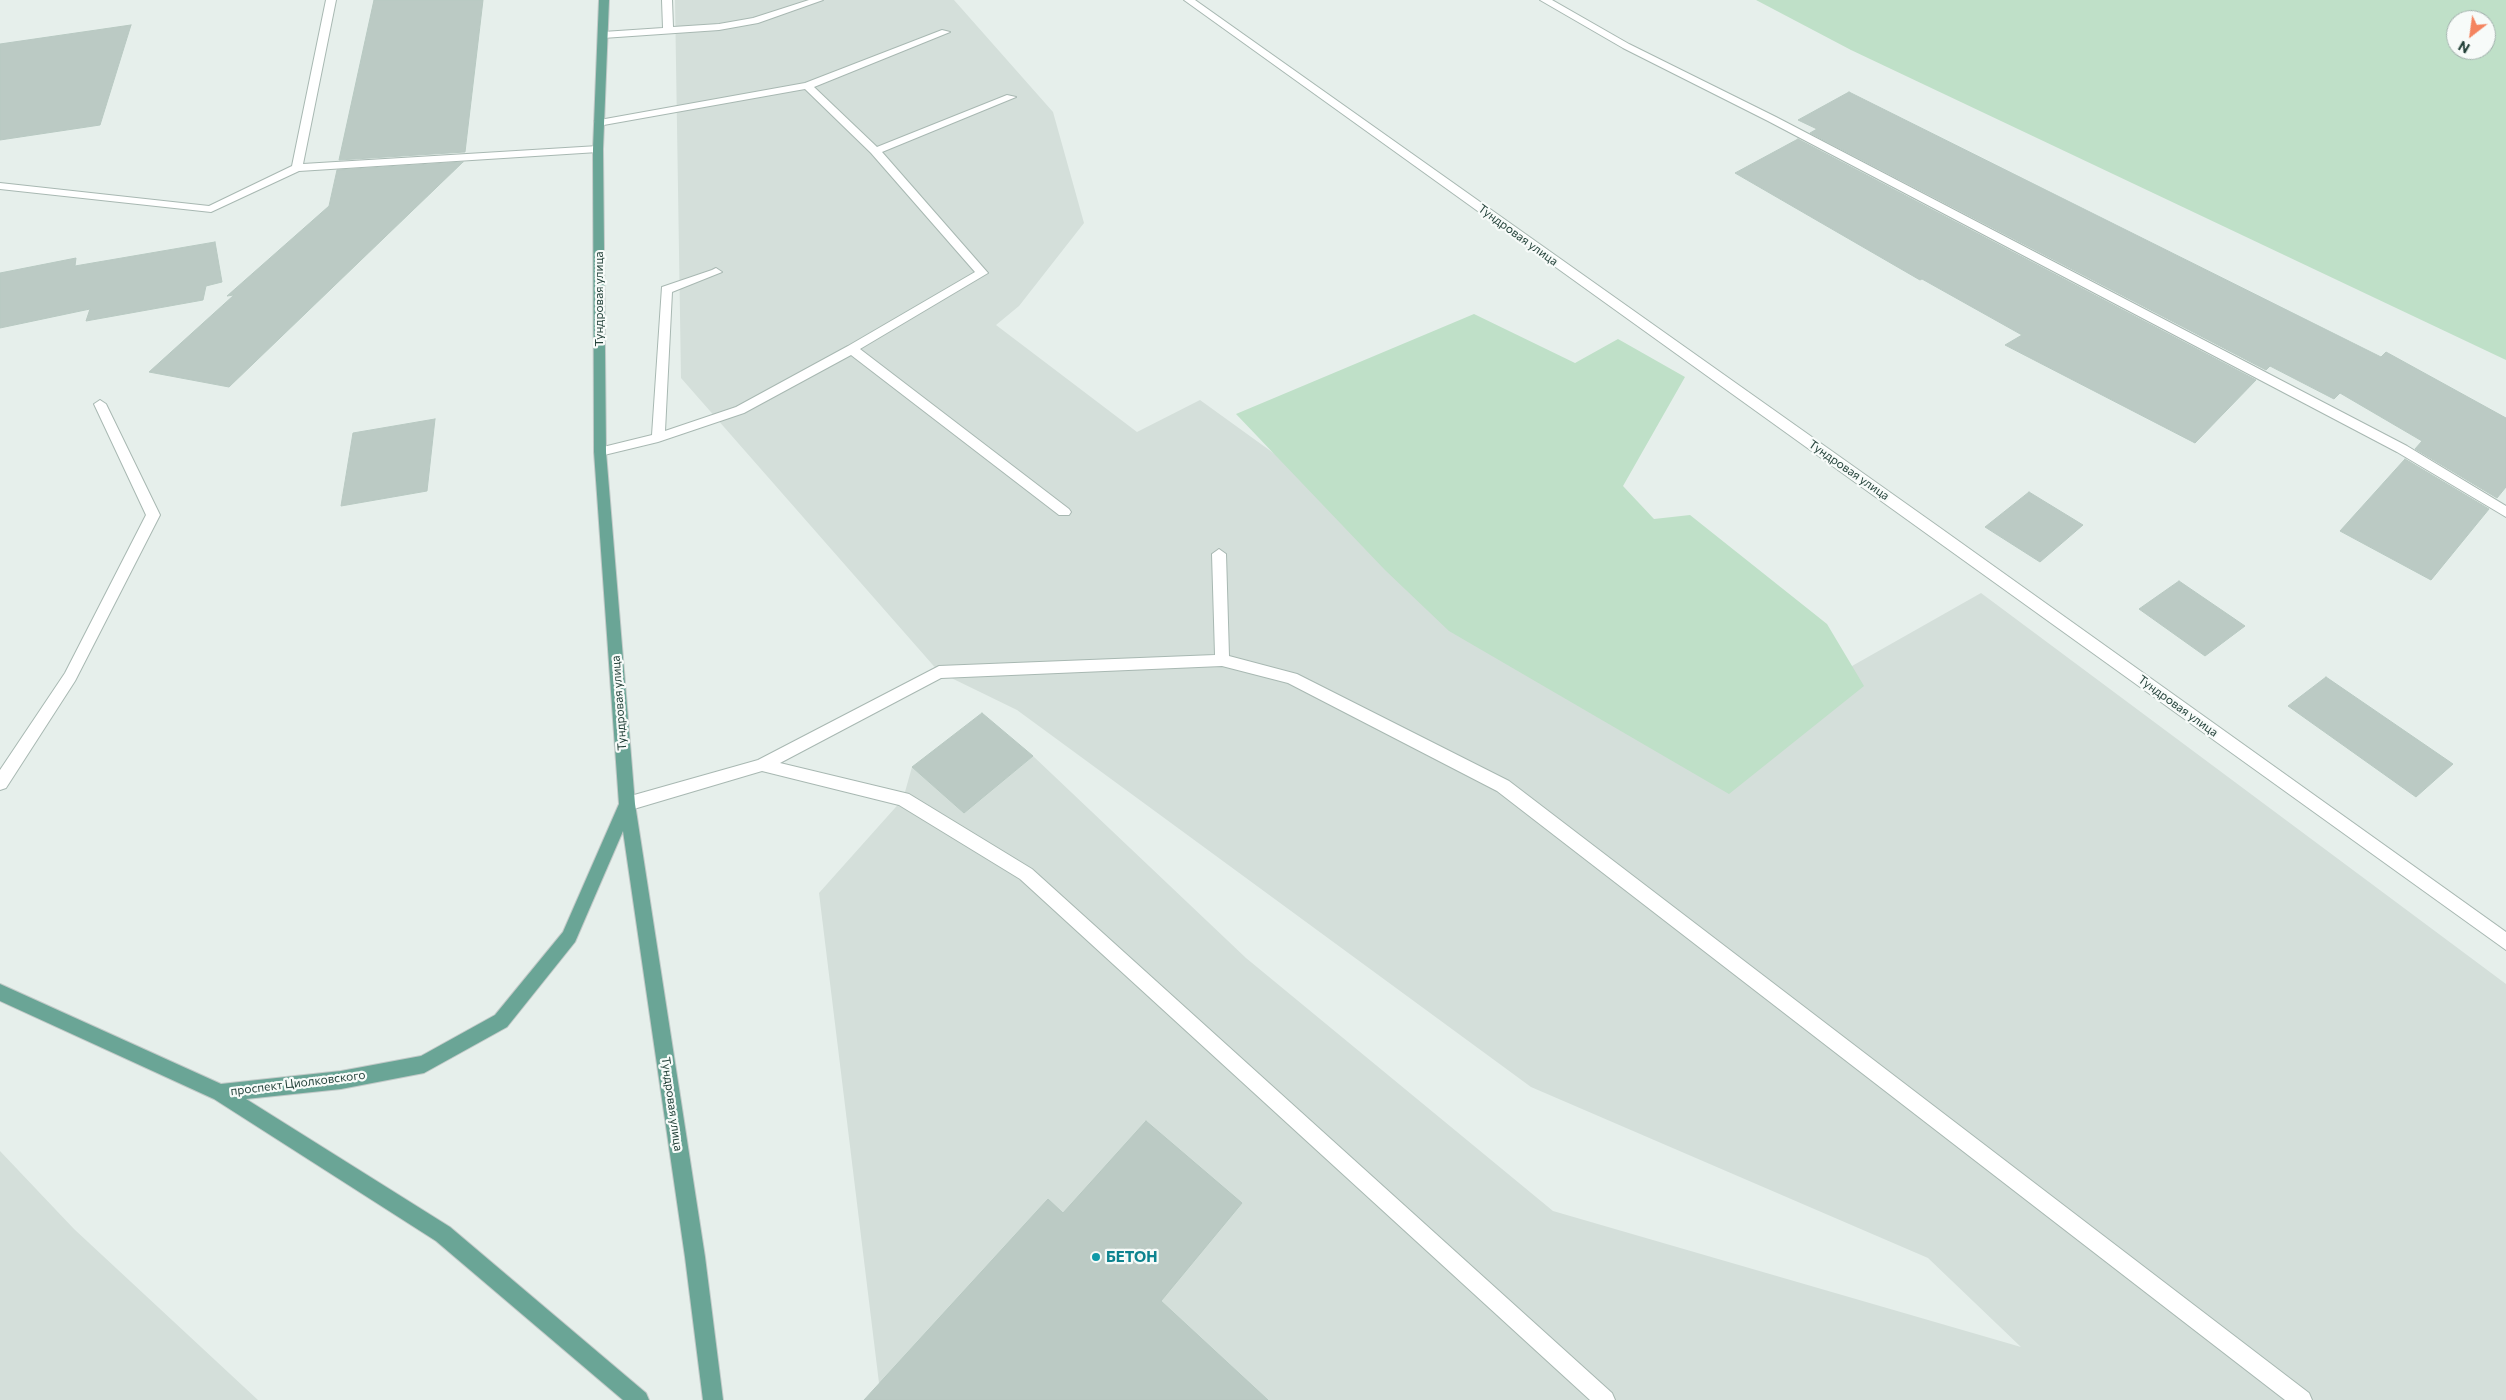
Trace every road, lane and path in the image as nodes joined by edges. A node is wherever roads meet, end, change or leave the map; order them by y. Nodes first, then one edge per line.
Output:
1 (331, 0) edge
2 (604, 0) edge
3 (667, 0) edge
4 (818, 0) edge
5 (1190, 0) edge
6 (1544, 0) edge
7 (668, 32) junction
8 (945, 32) dead end
9 (603, 35) junction
10 (807, 86) junction
11 (1011, 97) dead end
12 (598, 123) junction
13 (598, 148) junction
14 (876, 150) junction
15 (297, 168) junction
16 (0, 186) edge
17 (716, 272) dead end
18 (852, 349) junction
19 (100, 404) dead end
20 (658, 438) junction
21 (600, 452) junction
22 (1064, 512) dead end
23 (2506, 512) edge
24 (1219, 554) dead end
25 (1222, 660) junction
26 (762, 765) junction
27 (0, 783) edge
28 (627, 804) junction
29 (2506, 942) edge
30 (0, 992) edge
31 (220, 1092) junction
32 (639, 1400) edge
33 (713, 1400) edge
34 (1605, 1400) edge
35 (2302, 1400) edge

1 - 15 street
2 - 9 main road, Тундровая улица
3 - 7 street
4 - 7 street
5 - 29 street, Тундровая улица
6 - 23 street
7 - 9 street
8 - 10 street
9 - 12 main road, Тундровая улица
10 - 12 street
10 - 14 street
11 - 14 street
12 - 13 main road, Тундровая улица
13 - 15 street
13 - 21 main road, Тундровая улица
14 - 18 street
15 - 16 street
17 - 20 street
18 - 20 street
18 - 22 street
19 - 27 street
20 - 21 street
21 - 28 main road, Тундровая улица
24 - 25 street
25 - 26 street
25 - 35 street
26 - 28 street
26 - 34 street
28 - 31 main road, проспект Циолковского
28 - 33 main road, Тундровая улица
30 - 31 main road, проспект Циолковского
31 - 32 main road, проспект Циолковского

